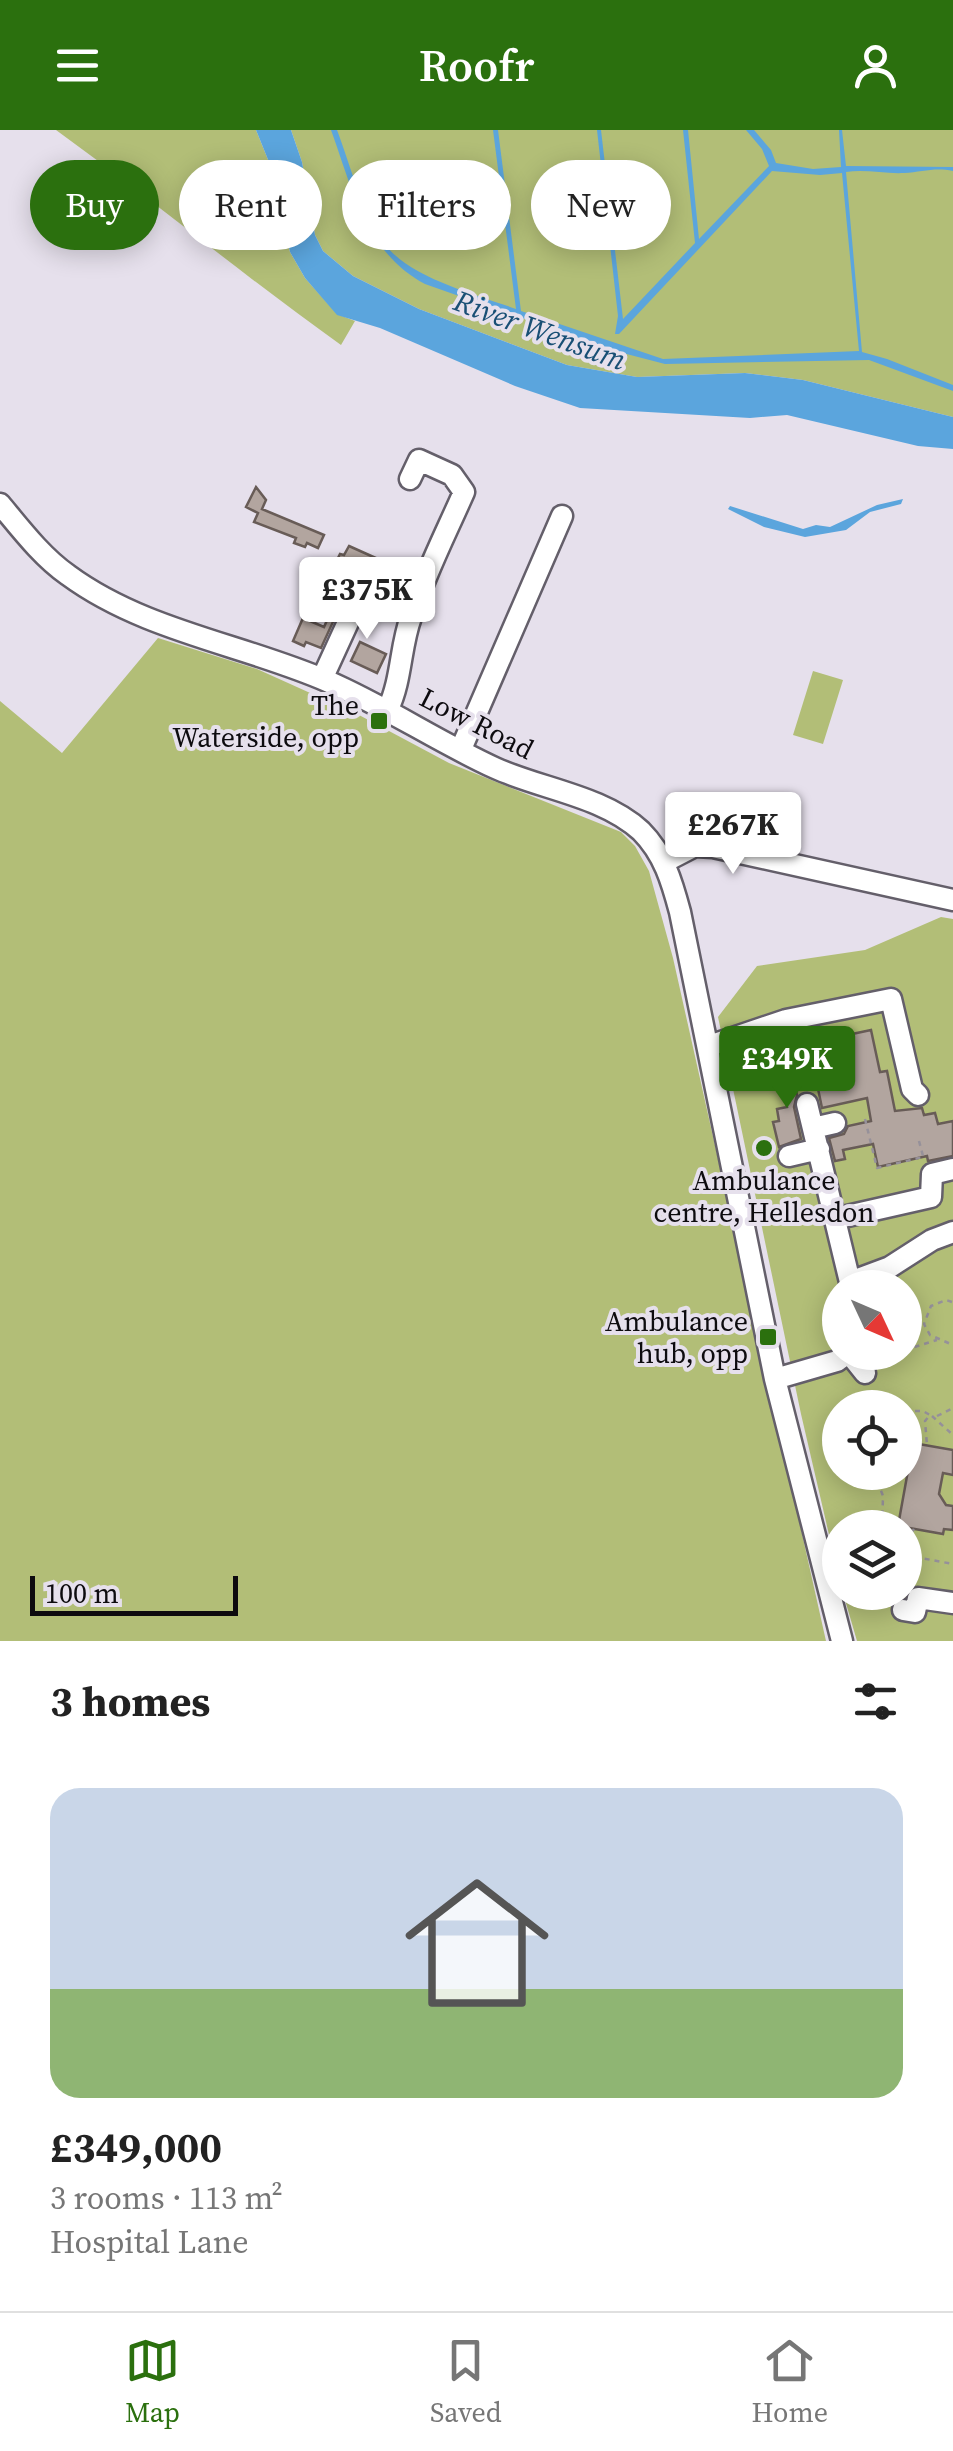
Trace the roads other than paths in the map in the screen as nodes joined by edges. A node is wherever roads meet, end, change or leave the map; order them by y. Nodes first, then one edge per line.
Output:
1 (410, 479) dead end
2 (0, 504) edge
3 (562, 516) dead end
4 (366, 584) dead end
5 (322, 679) junction
6 (388, 709) junction
7 (461, 749) junction
8 (664, 862) junction
9 (953, 900) edge
10 (786, 1020) junction
11 (710, 1046) junction
12 (798, 1062) dead end
13 (918, 1095) dead end
14 (807, 1104) dead end
15 (835, 1122) dead end
16 (813, 1128) junction
17 (819, 1149) junction
18 (789, 1156) dead end
19 (953, 1169) edge
20 (834, 1219) junction
21 (953, 1232) edge
22 (847, 1270) edge
23 (883, 1270) edge
24 (822, 1365) edge
25 (863, 1370) edge
26 (865, 1373) dead end
27 (774, 1379) junction
28 (922, 1599) edge
29 (953, 1604) edge
30 (904, 1610) dead end
31 (915, 1610) edge
32 (842, 1641) edge

1 - 6 street
2 - 5 street, Low Road
3 - 7 street
4 - 5 street
5 - 6 street, Low Road
6 - 7 street, Low Road
7 - 8 street, Low Road
8 - 9 street
8 - 11 street
10 - 11 street
10 - 12 street
10 - 13 street
11 - 27 street
14 - 16 street
15 - 16 street
16 - 17 street
17 - 18 street
17 - 20 street
19 - 20 street
20 - 22 street
21 - 23 street
24 - 27 street
25 - 26 street
27 - 32 street
28 - 29 street
30 - 31 street

